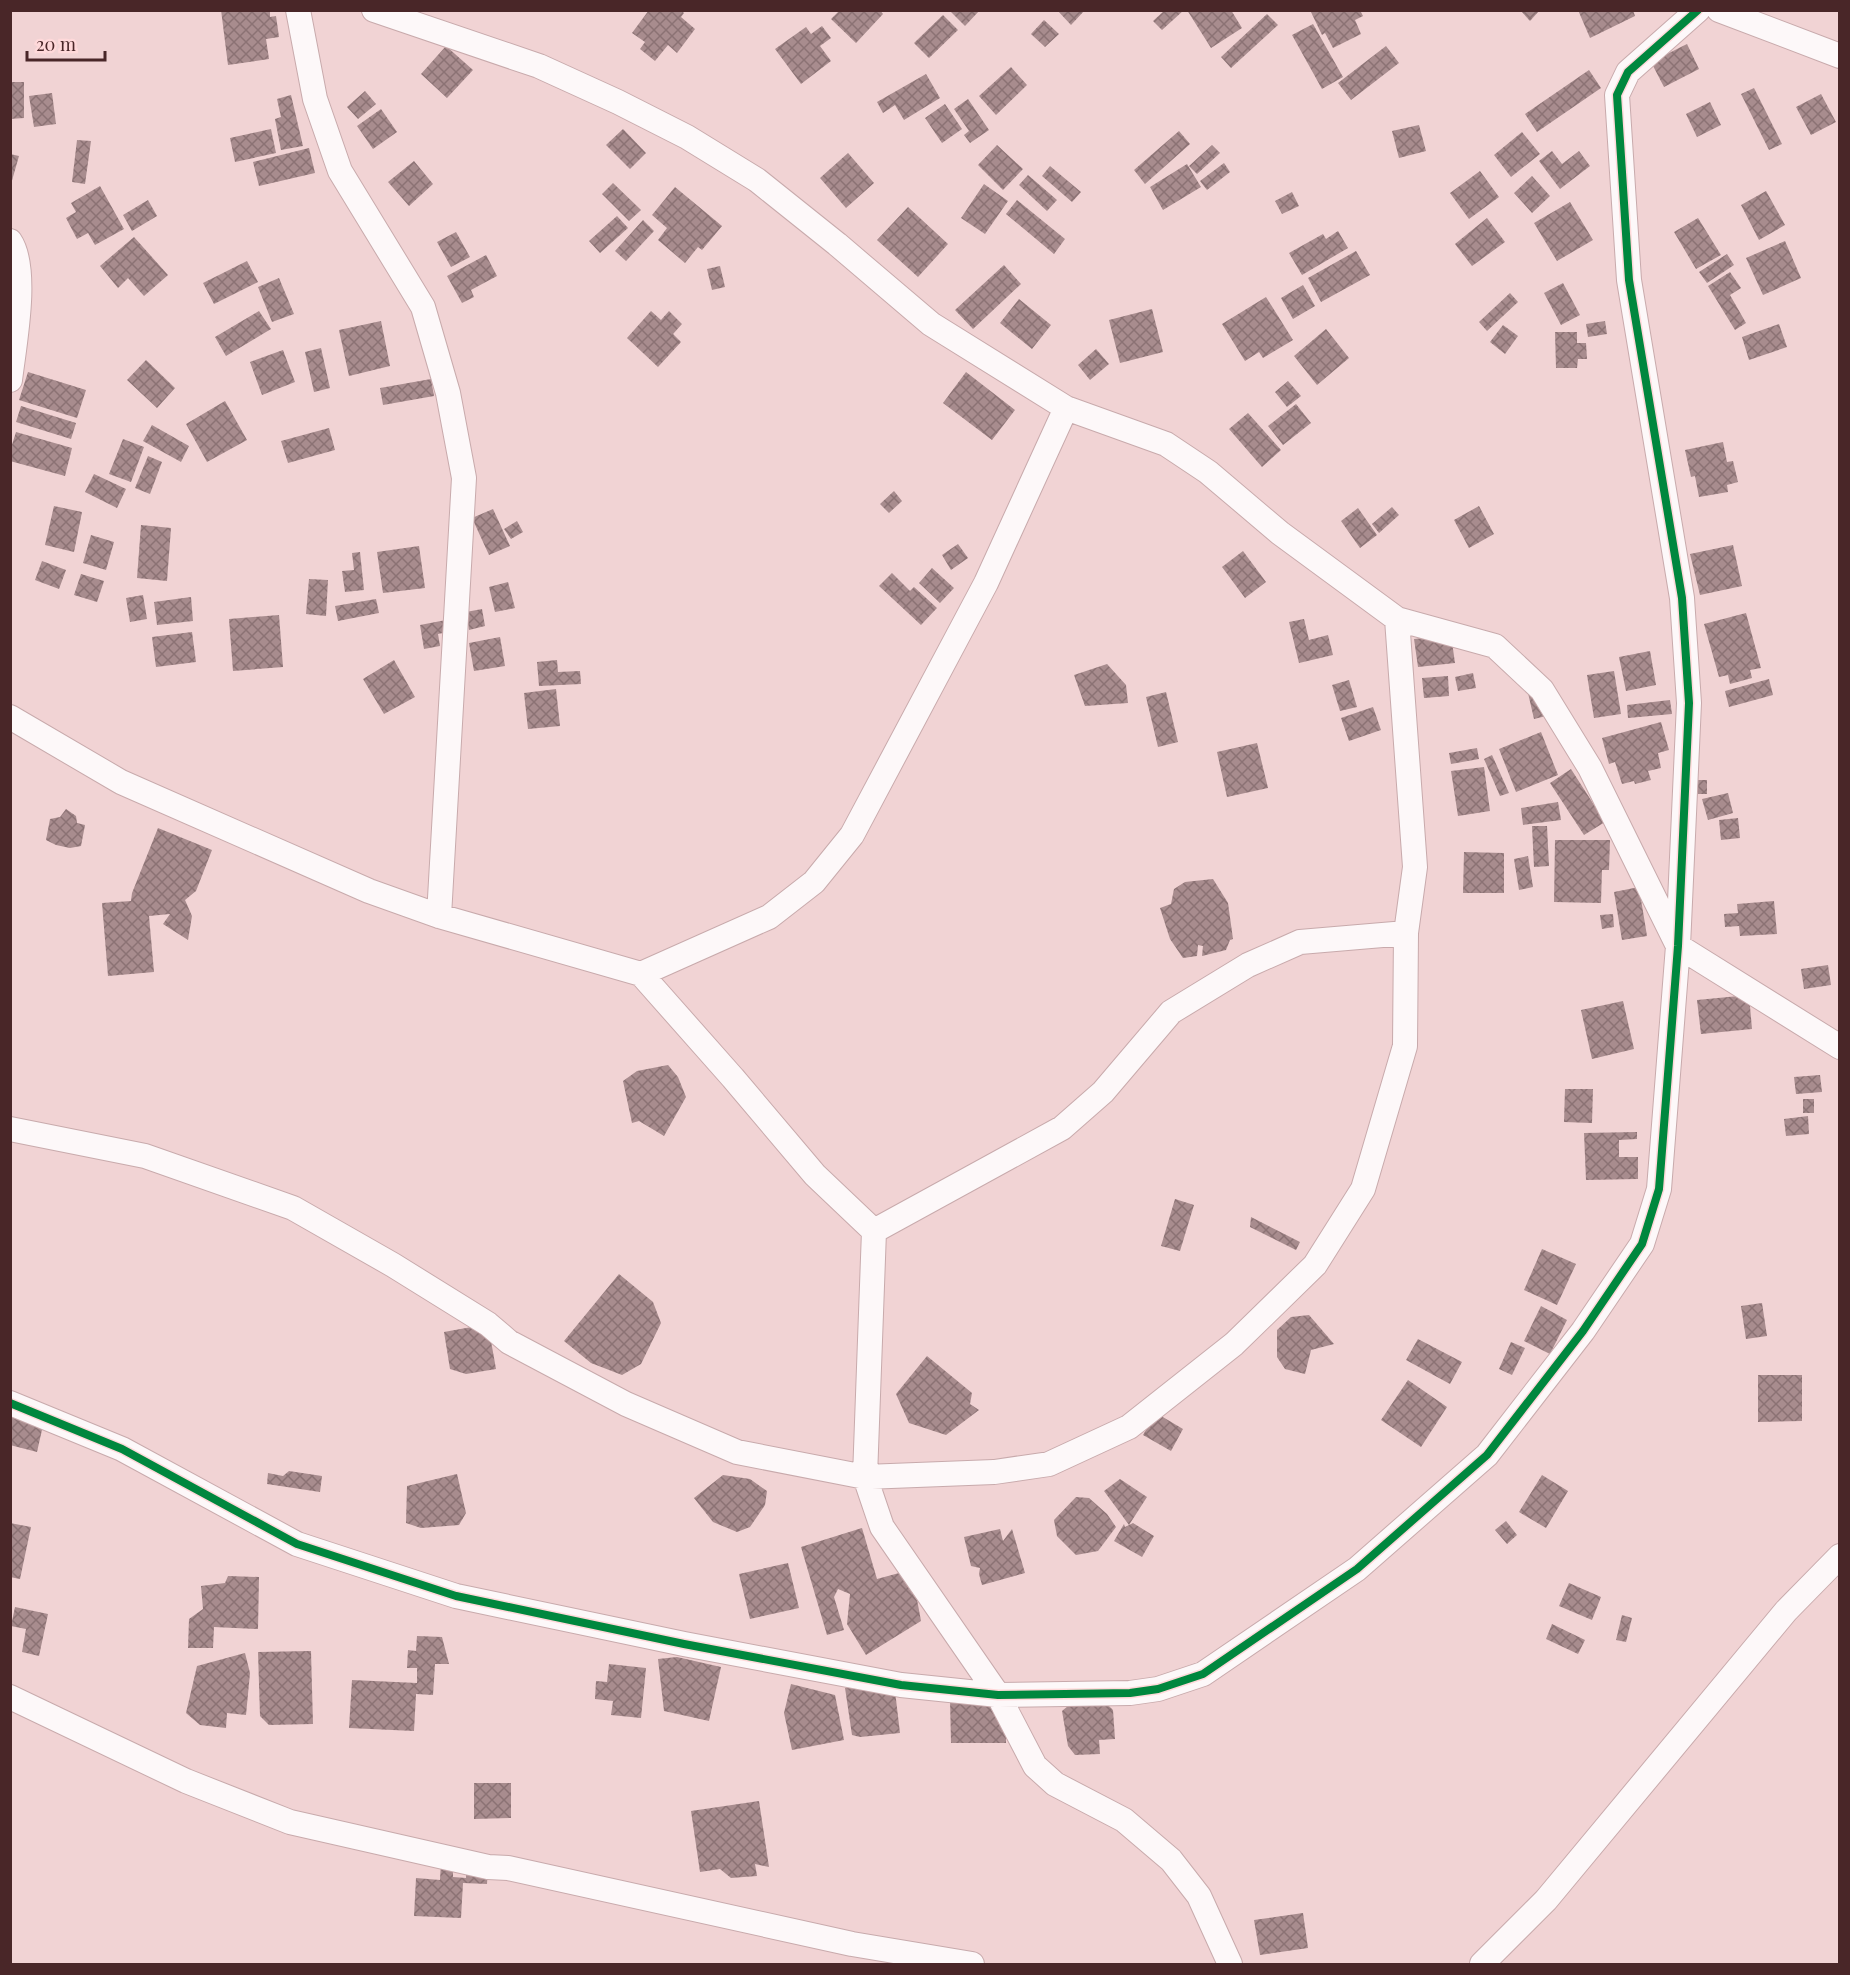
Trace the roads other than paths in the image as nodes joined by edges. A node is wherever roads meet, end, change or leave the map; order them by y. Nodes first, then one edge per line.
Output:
1 (298, 10) edge
2 (374, 10) edge
3 (1698, 10) edge
4 (1719, 10) edge
5 (1839, 56) edge
6 (10, 241) edge
7 (10, 380) edge
8 (1066, 408) junction
9 (1397, 619) junction
10 (10, 717) edge
11 (439, 916) junction
12 (1406, 933) junction
13 (1678, 946) junction
14 (641, 974) junction
15 (1839, 1047) edge
16 (10, 1129) edge
17 (874, 1231) junction
18 (10, 1403) edge
19 (865, 1477) junction
20 (1839, 1556) edge
21 (998, 1695) junction
22 (10, 1697) edge
23 (972, 1965) edge
24 (1230, 1965) edge
25 (1482, 1965) edge

1 - 11 street
2 - 8 street
3 - 13 street
4 - 5 street
6 - 7 street
8 - 9 street
8 - 14 street
9 - 12 street
9 - 13 street
10 - 11 street
11 - 14 street
12 - 17 street
12 - 19 street
13 - 15 street
13 - 21 street
14 - 17 street
16 - 19 street
17 - 19 street
18 - 21 street
19 - 21 street
20 - 25 street
21 - 24 street
22 - 23 street

